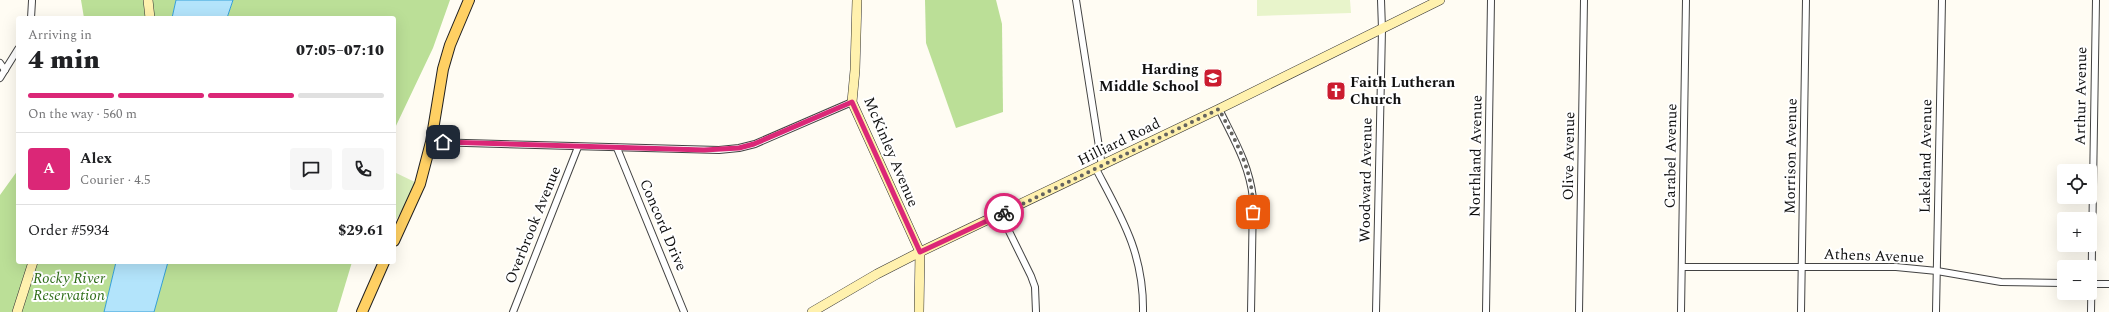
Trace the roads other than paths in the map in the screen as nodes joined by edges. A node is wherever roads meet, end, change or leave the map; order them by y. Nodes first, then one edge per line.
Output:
1 (148, 0) edge
2 (469, 0) edge
3 (857, 0) edge
4 (1076, 0) edge
5 (1381, 0) edge
6 (1440, 0) edge
7 (1491, 0) edge
8 (1584, 0) edge
9 (1686, 0) edge
10 (1806, 0) edge
11 (1942, 0) edge
12 (2096, 0) edge
13 (32, 1) edge
14 (31, 16) edge
15 (150, 16) edge
16 (1382, 29) junction
17 (16, 52) edge
18 (0, 63) edge
19 (5, 70) junction
20 (0, 78) edge
21 (852, 102) junction
22 (1219, 109) junction
23 (431, 142) junction
24 (578, 147) junction
25 (617, 148) junction
26 (1099, 167) junction
27 (1001, 215) junction
28 (396, 237) edge
29 (920, 252) junction
30 (2091, 260) edge
31 (32, 264) edge
32 (383, 264) edge
33 (1682, 267) junction
34 (1802, 267) junction
35 (1937, 271) junction
36 (2057, 283) edge
37 (2097, 284) edge
38 (2109, 284) edge
39 (2091, 300) edge
40 (17, 312) edge
41 (362, 312) edge
42 (513, 312) edge
43 (684, 312) edge
44 (812, 312) edge
45 (919, 312) edge
46 (1036, 312) edge
47 (1143, 312) edge
48 (1251, 312) edge
49 (1376, 312) edge
50 (1486, 312) edge
51 (1579, 312) edge
52 (1681, 312) edge
53 (1801, 312) edge
54 (1936, 312) edge
55 (2091, 312) edge

1 - 15 main road
2 - 23 main road
3 - 21 main road, McKinley Avenue
4 - 26 street
5 - 16 street, Woodward Avenue
6 - 16 main road, Hilliard Road
7 - 50 street, Northland Avenue
8 - 51 street, Olive Avenue
9 - 33 street, Carabel Avenue
10 - 34 street, Morrison Avenue
11 - 35 street, Lakeland Avenue
12 - 30 street, Arthur Avenue
13 - 14 street
16 - 22 main road, Hilliard Road
16 - 49 street, Woodward Avenue
17 - 19 street
18 - 19 street
19 - 20 street
21 - 25 street
21 - 29 main road, McKinley Avenue
22 - 26 main road, Hilliard Road
22 - 48 street
23 - 24 street
23 - 28 main road
24 - 25 street
24 - 42 street, Overbrook Avenue
25 - 43 street, Concord Drive
26 - 27 main road, Hilliard Road
26 - 47 street
27 - 29 main road, Hilliard Road
27 - 46 street
29 - 44 main road, Hilliard Road
29 - 45 main road, McKinley Avenue
31 - 40 main road
32 - 41 main road
33 - 34 street, Athens Avenue
33 - 52 street, Carabel Avenue
34 - 35 street, Athens Avenue
34 - 53 street, Morrison Avenue
35 - 36 street, Athens Avenue
35 - 54 street, Lakeland Avenue
37 - 38 street
39 - 55 street, Arthur Avenue

